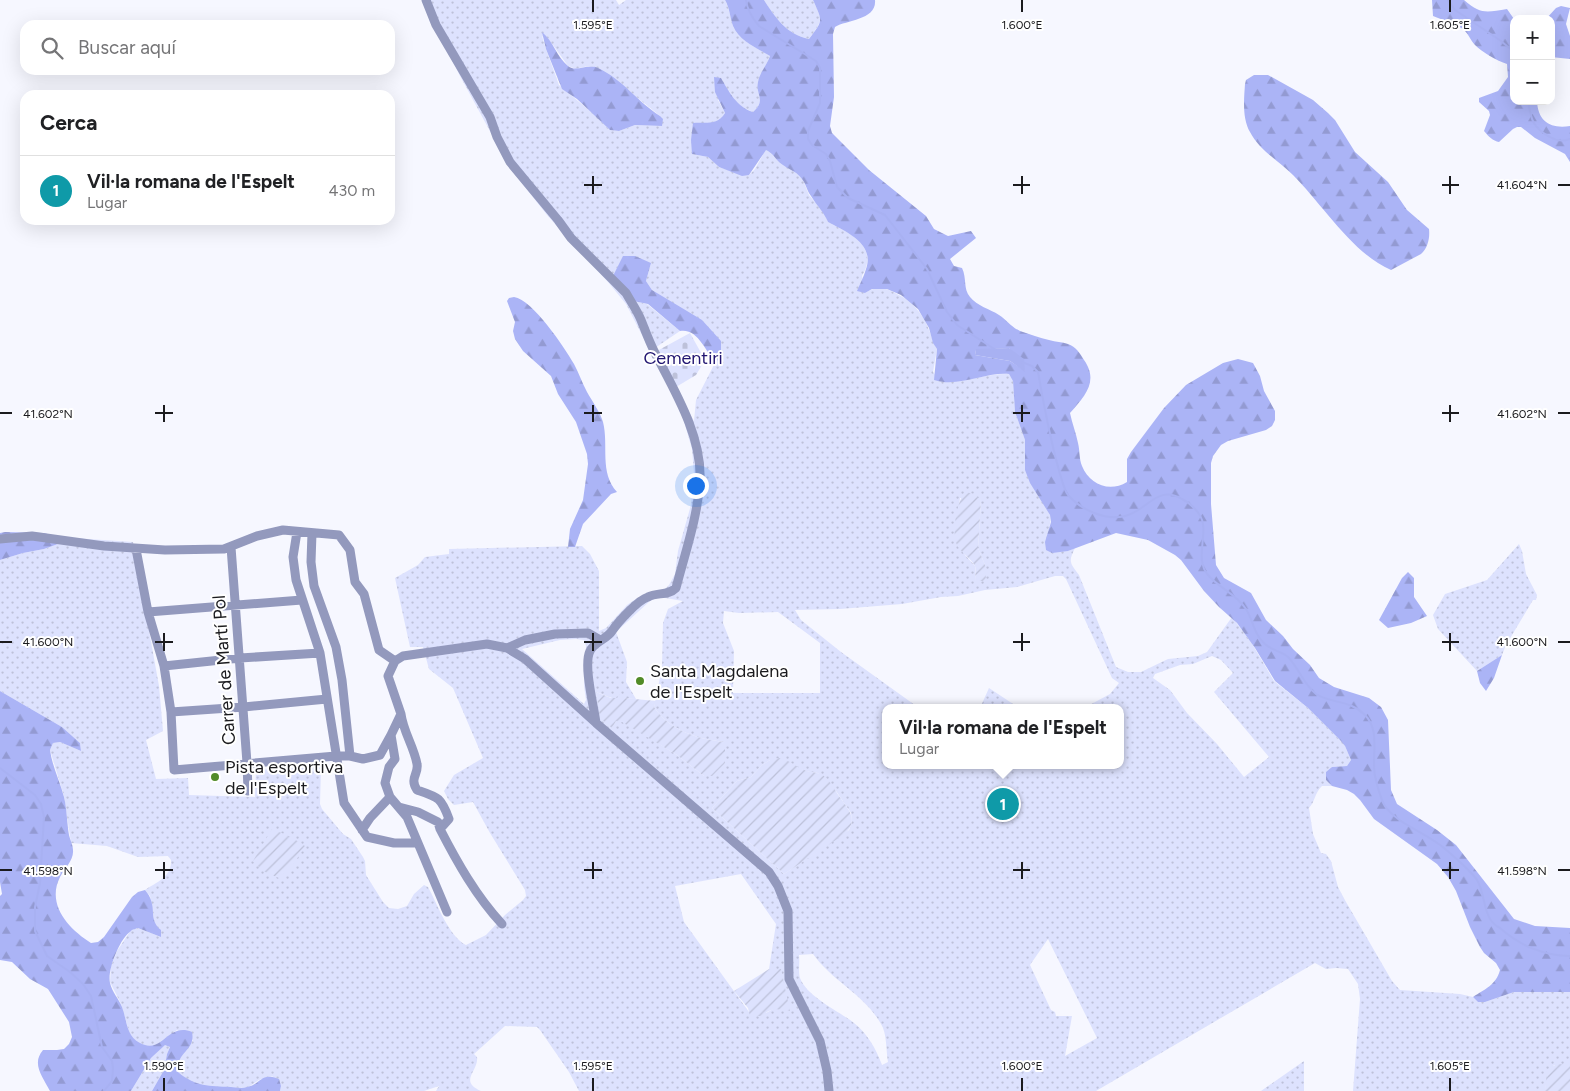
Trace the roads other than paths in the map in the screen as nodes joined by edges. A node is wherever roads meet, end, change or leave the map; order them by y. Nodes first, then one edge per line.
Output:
1 (426, 0) edge
2 (297, 532) junction
3 (312, 533) junction
4 (0, 539) edge
5 (231, 547) junction
6 (136, 549) junction
7 (302, 600) junction
8 (236, 604) junction
9 (148, 612) junction
10 (600, 640) junction
11 (507, 648) junction
12 (320, 653) junction
13 (240, 658) junction
14 (395, 661) junction
15 (164, 666) junction
16 (327, 699) junction
17 (244, 707) junction
18 (171, 712) junction
19 (401, 714) junction
20 (596, 723) junction
21 (391, 735) junction
22 (336, 756) junction
23 (350, 756) junction
24 (248, 763) junction
25 (248, 791) dead end
26 (390, 797) junction
27 (399, 807) junction
28 (440, 829) junction
29 (362, 830) junction
30 (417, 843) junction
31 (447, 912) dead end
32 (502, 924) dead end
33 (829, 1091) edge

1 - 10 street
2 - 3 street
2 - 5 street
2 - 7 street
3 - 14 street
3 - 23 street
4 - 6 street
5 - 6 street
5 - 8 street, Carrer de Martí Pol
6 - 9 street
7 - 8 street
7 - 12 street
8 - 9 street
8 - 13 street, Carrer de Martí Pol
9 - 15 street
10 - 11 street
10 - 20 street
11 - 14 street
11 - 20 street
12 - 13 street
12 - 16 street
13 - 15 street
13 - 17 street, Carrer de Martí Pol
14 - 19 street
15 - 18 street
16 - 17 street
16 - 22 street
17 - 18 street
17 - 24 street, Carrer de Martí Pol
18 - 24 street
19 - 21 street
19 - 28 street
20 - 33 street
21 - 23 street
21 - 26 street
22 - 23 street
22 - 24 street
22 - 29 street
24 - 25 street, Carrer de Martí Pol
26 - 27 street
26 - 29 street
27 - 28 street
27 - 30 street
28 - 32 street
29 - 30 street
30 - 31 street

